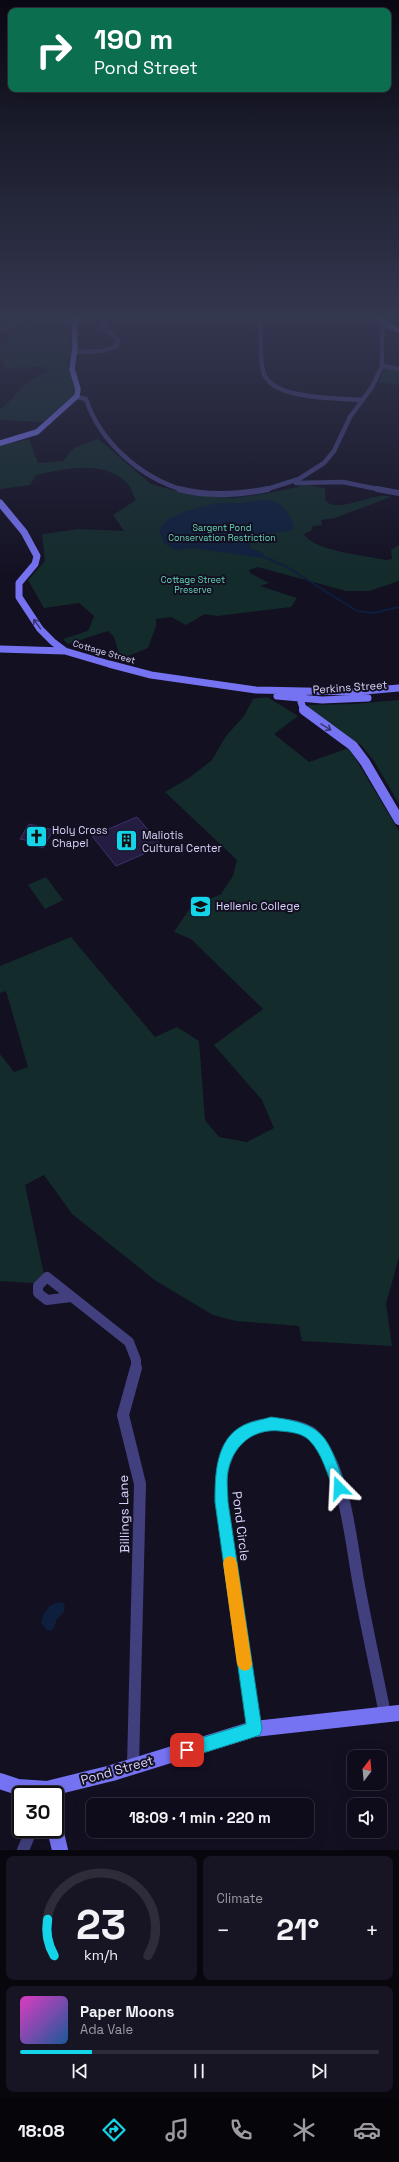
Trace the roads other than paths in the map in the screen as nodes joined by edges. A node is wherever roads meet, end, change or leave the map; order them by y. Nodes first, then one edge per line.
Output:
1 (67, 404) edge
2 (87, 404) edge
3 (359, 404) edge
4 (0, 443) edge
5 (318, 474) junction
6 (327, 481) junction
7 (290, 483) junction
8 (399, 493) edge
9 (0, 503) edge
10 (0, 649) edge
11 (65, 651) junction
12 (201, 682) joint
13 (399, 688) edge
14 (256, 690) junction
15 (399, 694) edge
16 (275, 695) junction
17 (303, 696) junction
18 (303, 710) junction
19 (399, 820) edge
20 (70, 1297) dead end
21 (392, 1714) edge
22 (254, 1729) junction
23 (133, 1766) junction
24 (0, 1781) edge
25 (15, 1786) edge
26 (64, 1788) edge
27 (28, 1838) edge
28 (57, 1838) edge
29 (23, 1850) edge
30 (60, 1850) edge

1 - 4 street
2 - 7 street
3 - 5 street
5 - 6 street
5 - 7 street
6 - 7 street
6 - 8 street
11 -> 9 street, Cottage Street
10 - 11 street
11 - 12 street, Cottage Street
12 - 14 street, Perkins Street
13 - 17 street, Perkins Street
14 - 16 street, Perkins Street
14 - 17 street, Perkins Street
15 - 17 street, Perkins Street
16 - 17 street, Perkins Street
16 - 18 street
17 - 18 street
18 -> 19 street
20 - 23 street, Billings Lane
21 - 22 street, Pond Street
21 - 22 street, Pond Circle
22 - 23 street, Pond Street
23 - 26 street, Pond Street
24 - 25 street, Pond Street
27 - 29 street
28 - 30 street

